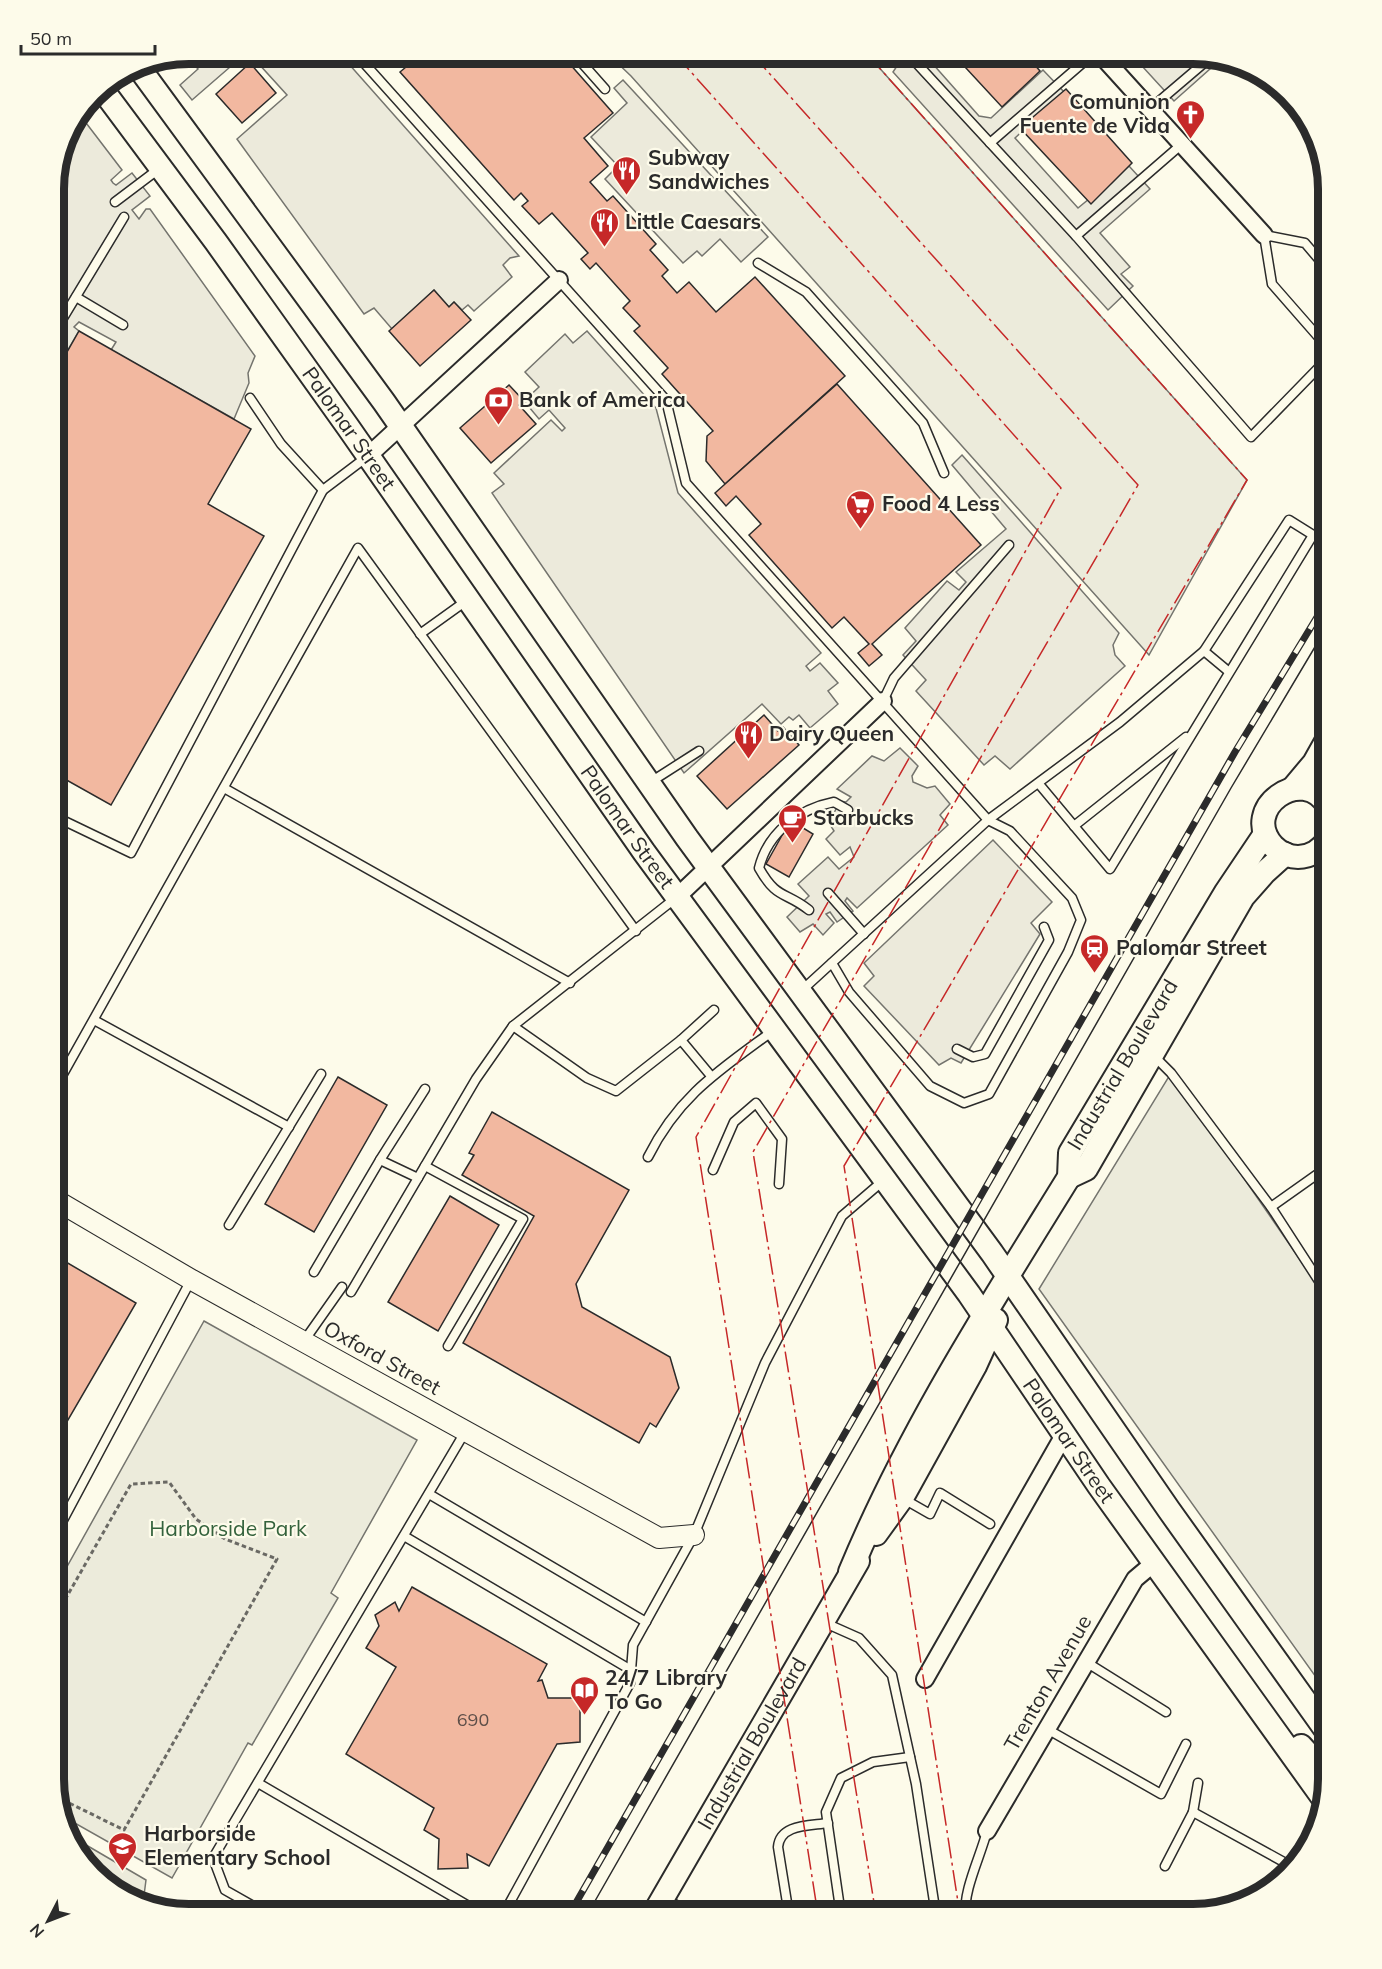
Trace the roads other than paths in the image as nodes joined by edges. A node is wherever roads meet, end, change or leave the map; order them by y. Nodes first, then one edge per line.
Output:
1 (367, 65) edge
2 (584, 65) edge
3 (918, 65) edge
4 (1081, 65) edge
5 (1110, 65) edge
6 (1201, 65) edge
7 (143, 74) edge
8 (604, 88) dead end
9 (108, 96) edge
10 (1150, 109) junction
11 (990, 142) junction
12 (1182, 144) junction
13 (160, 167) junction
14 (115, 202) dead end
15 (124, 217) dead end
16 (1264, 235) junction
17 (1076, 236) junction
18 (1318, 258) edge
19 (758, 263) dead end
20 (559, 280) junction
21 (76, 297) junction
22 (65, 315) edge
23 (123, 325) dead end
24 (1318, 337) edge
25 (1318, 368) edge
26 (250, 398) dead end
27 (399, 427) junction
28 (368, 456) junction
29 (944, 473) dead end
30 (323, 490) junction
31 (1009, 546) dead end
32 (468, 599) junction
33 (420, 634) junction
34 (1204, 651) junction
35 (1228, 671) junction
36 (883, 701) junction
37 (1192, 732) junction
38 (699, 751) dead end
39 (1318, 756) edge
40 (648, 783) junction
41 (1039, 784) junction
42 (224, 788) junction
43 (1293, 788) junction
44 (1318, 794) edge
45 (848, 810) dead end
46 (988, 820) junction
47 (65, 821) edge
48 (1074, 826) junction
49 (1265, 834) junction
50 (1318, 852) edge
51 (1286, 855) junction
52 (708, 866) junction
53 (828, 893) dead end
54 (677, 897) junction
55 (809, 910) dead end
56 (1044, 927) dead end
57 (636, 931) junction
58 (864, 934) junction
59 (832, 963) junction
60 (570, 983) junction
61 (800, 992) junction
62 (714, 1010) dead end
63 (94, 1020) junction
64 (513, 1026) junction
65 (774, 1030) junction
66 (681, 1040) junction
67 (957, 1049) dead end
68 (1152, 1054) junction
69 (64, 1072) edge
70 (321, 1074) dead end
71 (711, 1076) junction
72 (424, 1089) dead end
73 (289, 1127) junction
74 (648, 1157) dead end
75 (380, 1160) junction
76 (425, 1166) junction
77 (713, 1170) dead end
78 (1318, 1174) edge
79 (1070, 1177) junction
80 (418, 1178) junction
81 (884, 1180) junction
82 (779, 1184) dead end
83 (64, 1205) edge
84 (1271, 1207) junction
85 (229, 1225) dead end
86 (314, 1272) dead end
87 (1318, 1273) edge
88 (1008, 1278) junction
89 (192, 1280) junction
90 (342, 1287) dead end
91 (351, 1292) dead end
92 (988, 1322) junction
93 (304, 1342) junction
94 (448, 1346) dead end
95 (465, 1431) junction
96 (1064, 1435) junction
97 (429, 1494) junction
98 (902, 1498) junction
99 (64, 1518) edge
100 (990, 1524) dead end
101 (694, 1535) junction
102 (404, 1536) junction
103 (1154, 1563) junction
104 (850, 1572) junction
105 (646, 1622) junction
106 (822, 1622) junction
107 (1086, 1662) junction
108 (631, 1670) junction
109 (925, 1679) dead end
110 (1259, 1709) junction
111 (1167, 1712) dead end
112 (1318, 1719) edge
113 (1047, 1730) junction
114 (1186, 1744) dead end
115 (910, 1757) junction
116 (1318, 1765) edge
117 (258, 1783) junction
118 (1198, 1783) dead end
119 (1317, 1789) edge
120 (1193, 1812) junction
121 (828, 1823) junction
122 (987, 1832) joint
123 (1285, 1863) edge
124 (1165, 1866) dead end
125 (250, 1904) edge
126 (465, 1904) edge
127 (508, 1904) edge
128 (659, 1904) edge
129 (787, 1904) edge
130 (839, 1904) edge
131 (934, 1904) edge
132 (964, 1904) edge

1 - 20 lane
2 - 8 lane
3 - 11 lane
4 - 11 lane
5 - 10 street
6 - 10 lane
7 - 27 main road, Palomar Street
9 - 13 main road, Palomar Street
10 - 12 street
11 - 17 lane
12 - 16 street
12 - 17 lane
13 - 14 lane
13 - 28 main road, Palomar Street
15 - 21 lane
16 - 18 lane
16 - 24 lane
17 - 25 lane
19 - 29 lane
20 - 27 street
20 - 36 lane
21 - 22 lane
21 - 23 lane
26 - 30 lane
27 - 28 street
27 - 40 main road, Palomar Street
28 - 30 lane
28 - 32 main road, Palomar Street
30 - 47 lane
31 - 36 lane
32 - 33 lane
32 - 54 main road, Palomar Street
33 - 42 lane
33 - 57 lane
34 - 35 lane
34 - 35 lane
34 - 41 lane
35 - 37 lane
36 - 46 lane
36 - 52 street
37 - 48 lane
37 - 48 lane
38 - 40 lane
39 - 43 main road, Industrial Boulevard
40 - 52 main road, Palomar Street
41 - 46 lane
41 - 48 lane
42 - 60 lane
42 - 63 lane
43 - 44 main road
43 - 49 main road, Industrial Boulevard
45 - 55 lane
46 - 58 lane
46 - 59 lane
49 - 51 main road
49 - 79 main road, Industrial Boulevard
50 - 51 main road
51 - 68 main road, Industrial Boulevard
52 - 54 street
52 - 61 main road, Palomar Street
53 - 58 lane
54 - 57 lane
54 - 65 main road, Palomar Street
56 - 67 lane
57 - 60 lane
58 - 59 lane
59 - 61 lane
60 - 64 lane
61 - 88 main road, Palomar Street
62 - 66 lane
63 - 69 lane
63 - 73 lane
64 - 66 lane
64 - 76 lane
65 - 71 lane
65 - 81 main road, Palomar Street
66 - 71 lane
68 - 79 main road, Industrial Boulevard
68 - 84 lane
70 - 73 lane
71 - 74 lane
72 - 75 lane
73 - 85 lane
75 - 80 lane
75 - 86 lane
76 - 80 lane
76 - 94 lane
77 - 82 lane
78 - 84 lane
79 - 88 main road, Industrial Boulevard
80 - 91 lane
81 - 92 main road, Palomar Street
81 - 101 lane
83 - 89 street, Oxford Street
84 - 87 lane
88 - 92 main road, Industrial Boulevard
88 - 112 main road, Palomar Street
89 - 93 street, Oxford Street
89 - 99 lane
90 - 93 lane
92 - 96 main road, Palomar Street
92 - 98 main road, Industrial Boulevard
92 - 104 main road, Industrial Boulevard
93 - 95 street, Oxford Street
95 - 97 lane
95 - 101 street, Oxford Street
96 - 103 main road, Palomar Street
96 - 109 street
97 - 102 lane
97 - 105 lane
98 - 100 lane
98 - 104 main road, Industrial Boulevard
101 - 105 lane
102 - 108 lane
102 - 117 lane
103 - 107 street, Trenton Avenue
103 - 110 main road, Palomar Street
104 - 106 main road, Industrial Boulevard
105 - 108 lane
106 - 115 lane
106 - 128 main road, Industrial Boulevard
107 - 111 lane
107 - 113 street, Trenton Avenue
108 - 127 lane
110 - 116 main road
110 - 119 main road, Palomar Street
113 - 114 lane
113 - 122 street, Trenton Avenue
115 - 121 lane
115 - 131 lane
117 - 125 lane
117 - 126 lane
118 - 120 lane
120 - 123 lane
120 - 124 lane
121 - 129 lane
121 - 130 lane
122 - 132 lane

